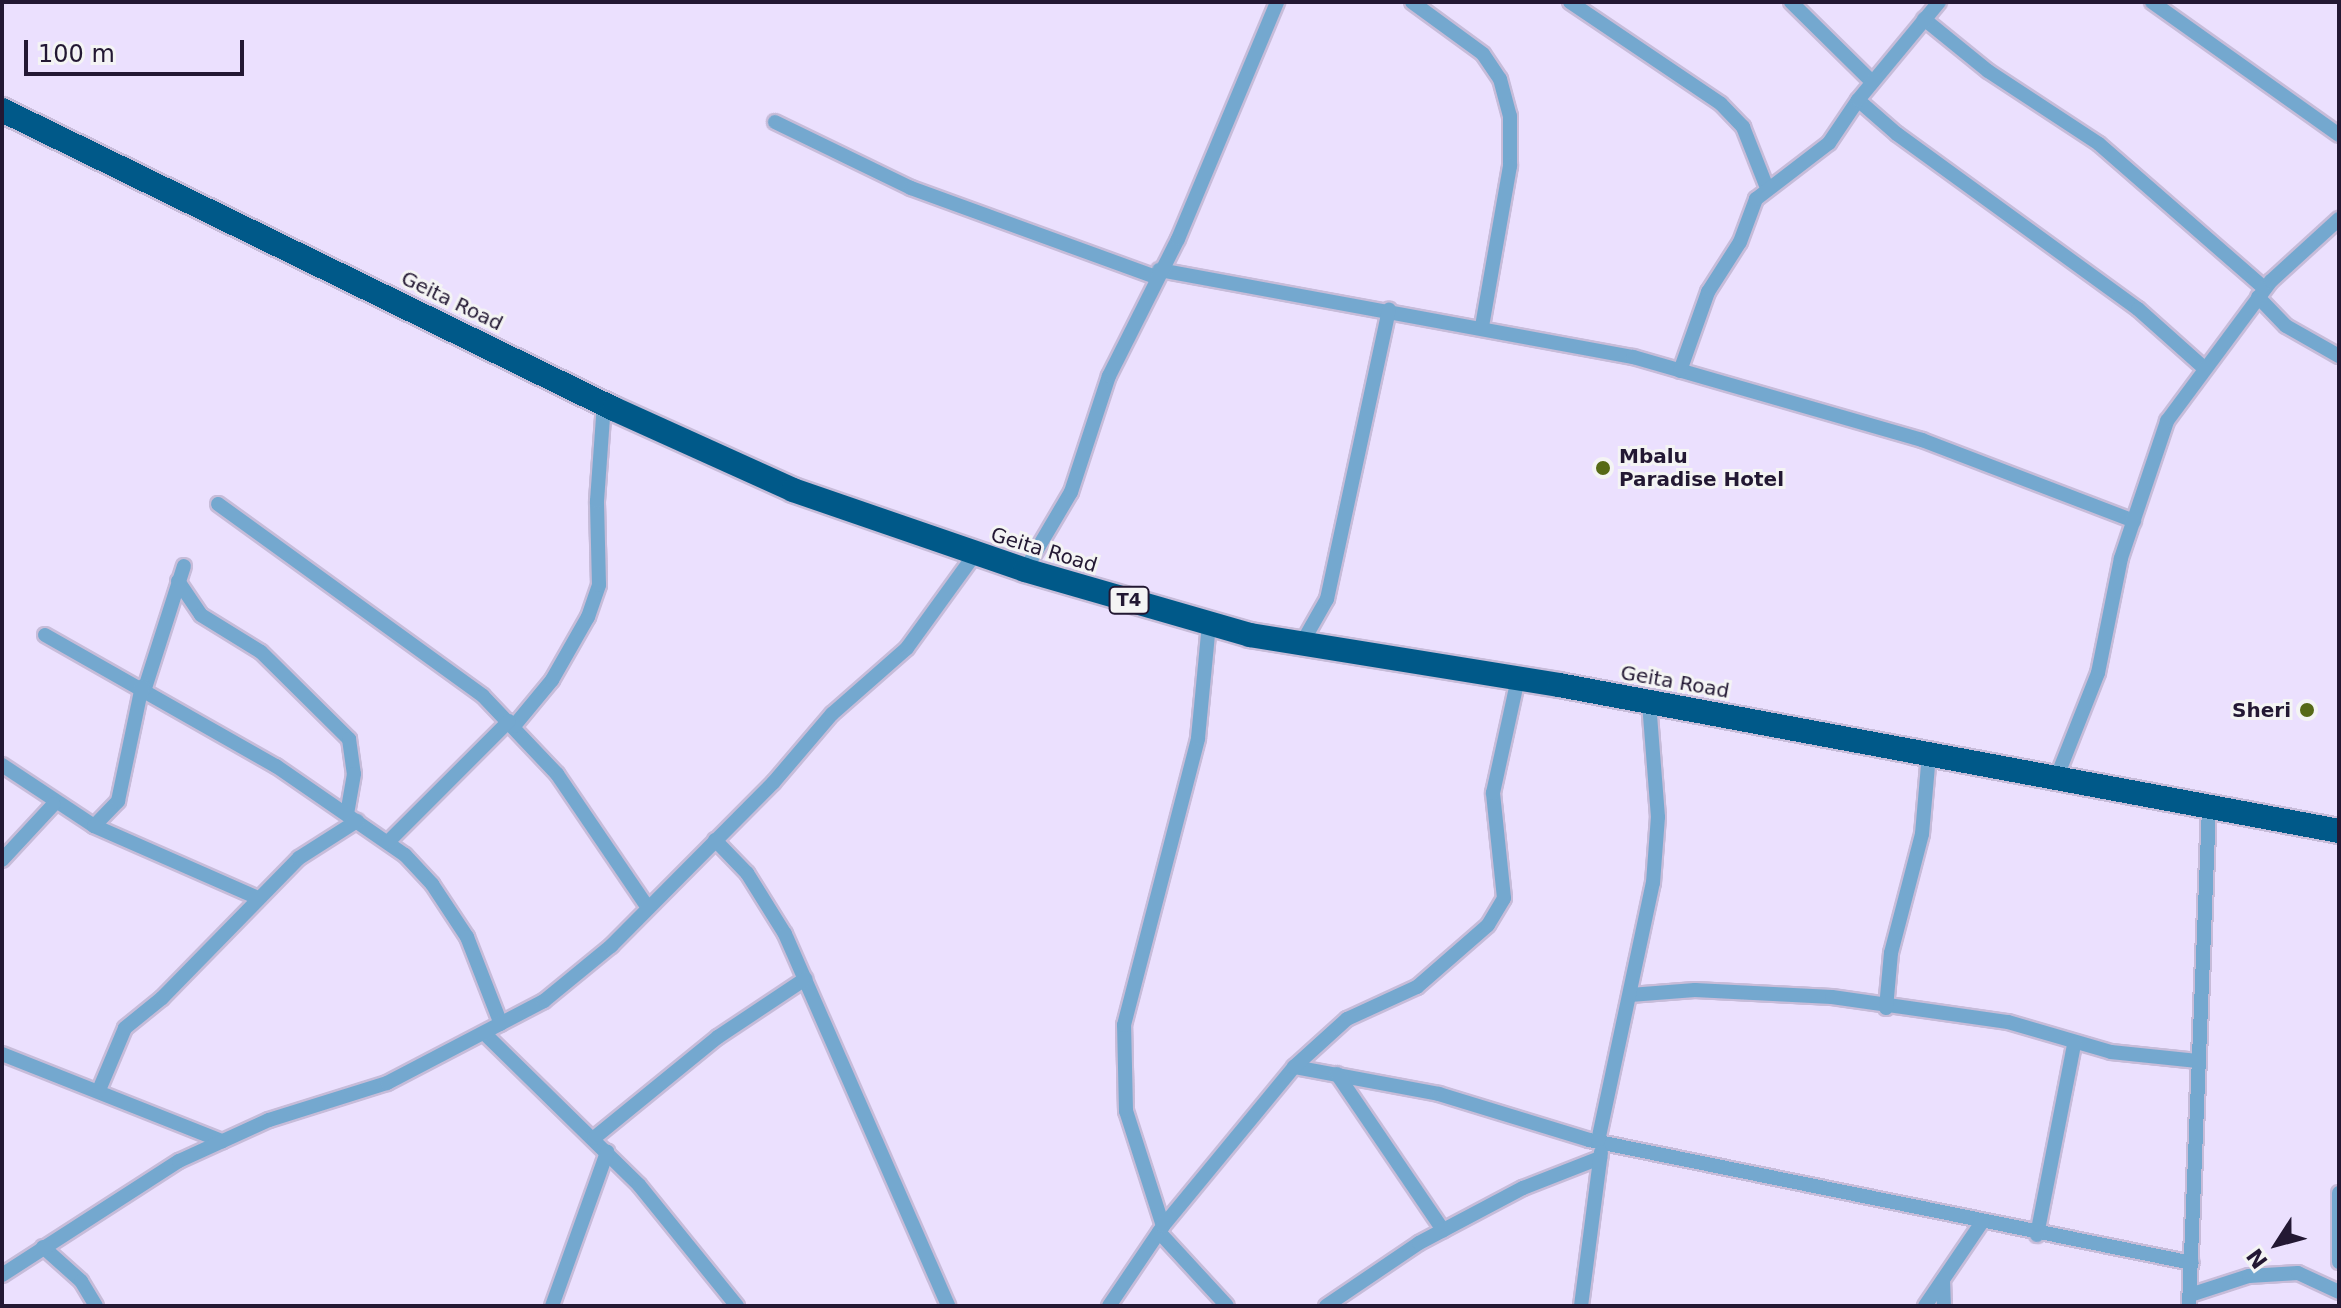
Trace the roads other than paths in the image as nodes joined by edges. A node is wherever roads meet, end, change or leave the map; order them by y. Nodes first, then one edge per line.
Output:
1 (1277, 2) edge
2 (1412, 2) edge
3 (1570, 2) edge
4 (1791, 2) edge
5 (1939, 2) edge
6 (2152, 2) edge
7 (1924, 19) junction
8 (1872, 82) junction
9 (1858, 100) junction
10 (2, 110) edge
11 (775, 122) dead end
12 (2339, 135) edge
13 (1767, 188) junction
14 (2339, 219) edge
15 (1158, 274) junction
16 (2262, 293) junction
17 (1389, 310) junction
18 (1482, 326) junction
19 (2339, 356) edge
20 (2204, 368) junction
21 (1680, 371) junction
22 (604, 404) junction
23 (218, 504) dead end
24 (2134, 521) junction
25 (975, 554) junction
26 (184, 566) dead end
27 (1025, 570) junction
28 (178, 581) junction
29 (1209, 623) junction
30 (45, 635) dead end
31 (1302, 643) junction
32 (1518, 678) junction
33 (143, 687) junction
34 (1649, 702) junction
35 (511, 723) junction
36 (1929, 754) junction
37 (2, 765) edge
38 (2056, 779) junction
39 (54, 804) junction
40 (2209, 807) junction
41 (352, 818) junction
42 (94, 826) junction
43 (2339, 831) edge
44 (715, 840) junction
45 (388, 842) junction
46 (2, 860) edge
47 (256, 897) junction
48 (648, 908) junction
49 (805, 979) junction
50 (1630, 995) junction
51 (1886, 1008) junction
52 (501, 1024) junction
53 (485, 1034) junction
54 (2074, 1044) junction
55 (2, 1054) edge
56 (2198, 1061) junction
57 (1294, 1067) junction
58 (1337, 1074) junction
59 (99, 1090) junction
60 (594, 1138) junction
61 (222, 1141) junction
62 (1601, 1142) junction
63 (607, 1152) junction
64 (1600, 1158) junction
65 (2339, 1193) edge
66 (1982, 1222) junction
67 (1161, 1229) junction
68 (1443, 1230) junction
69 (2037, 1235) junction
70 (43, 1247) junction
71 (2339, 1262) edge
72 (2192, 1263) junction
73 (2, 1275) edge
74 (1943, 1280) junction
75 (2339, 1292) edge
76 (2189, 1300) edge
77 (96, 1306) edge
78 (552, 1306) edge
79 (737, 1306) edge
80 (948, 1306) edge
81 (1109, 1306) edge
82 (1227, 1306) edge
83 (1326, 1306) edge
84 (1581, 1306) edge
85 (1925, 1306) edge
86 (1944, 1306) edge

1 - 15 street
2 - 18 street
3 - 13 street
4 - 8 street
5 - 7 street
6 - 12 street
7 - 8 street
7 - 16 street
8 - 9 street
9 - 13 street
9 - 20 street
10 - 22 highway, Geita Road / T4
11 - 15 street
13 - 21 street
14 - 16 street
15 - 17 street
15 - 27 street
16 - 19 street
16 - 20 street
17 - 18 street
17 - 31 street
18 - 21 street
20 - 24 street
21 - 24 street
22 - 25 highway, Geita Road / T4
22 - 35 street
23 - 35 street
24 - 38 street
25 - 27 highway, Geita Road / T4
25 - 44 street
26 - 28 street
27 - 29 highway, Geita Road / T4
28 - 33 street
28 - 41 street
29 - 31 highway, Geita Road / T4
29 - 67 street
30 - 33 street
31 - 32 highway, Geita Road / T4
32 - 34 highway, Geita Road / T4
32 - 57 street
33 - 41 street
33 - 42 street
34 - 36 highway, Geita Road / T4
34 - 50 street
35 - 45 street
35 - 48 street
36 - 38 highway, Geita Road / T4
36 - 51 street
37 - 39 street
38 - 40 highway, Geita Road / T4
39 - 42 street
39 - 46 street
40 - 43 highway, Geita Road / T4
40 - 56 street
41 - 45 street
41 - 47 street
42 - 47 street
44 - 48 street
44 - 49 street
45 - 52 street
47 - 59 street
48 - 52 street
49 - 60 street
49 - 80 street
50 - 51 street
50 - 62 street
51 - 54 street
52 - 53 street
53 - 60 street
53 - 61 street
54 - 56 street
54 - 69 street
55 - 59 street
56 - 72 street
57 - 58 street
57 - 67 street
58 - 62 street
58 - 68 street
59 - 61 street
60 - 63 street
61 - 70 street
62 - 64 street
62 - 66 street
63 - 78 street
63 - 79 street
64 - 68 street
64 - 84 street
65 - 71 street
66 - 69 street
66 - 74 street
67 - 81 street
67 - 82 street
68 - 83 street
69 - 72 street
70 - 73 street
70 - 77 street
72 - 76 street
74 - 85 street
74 - 86 street
75 - 76 street

